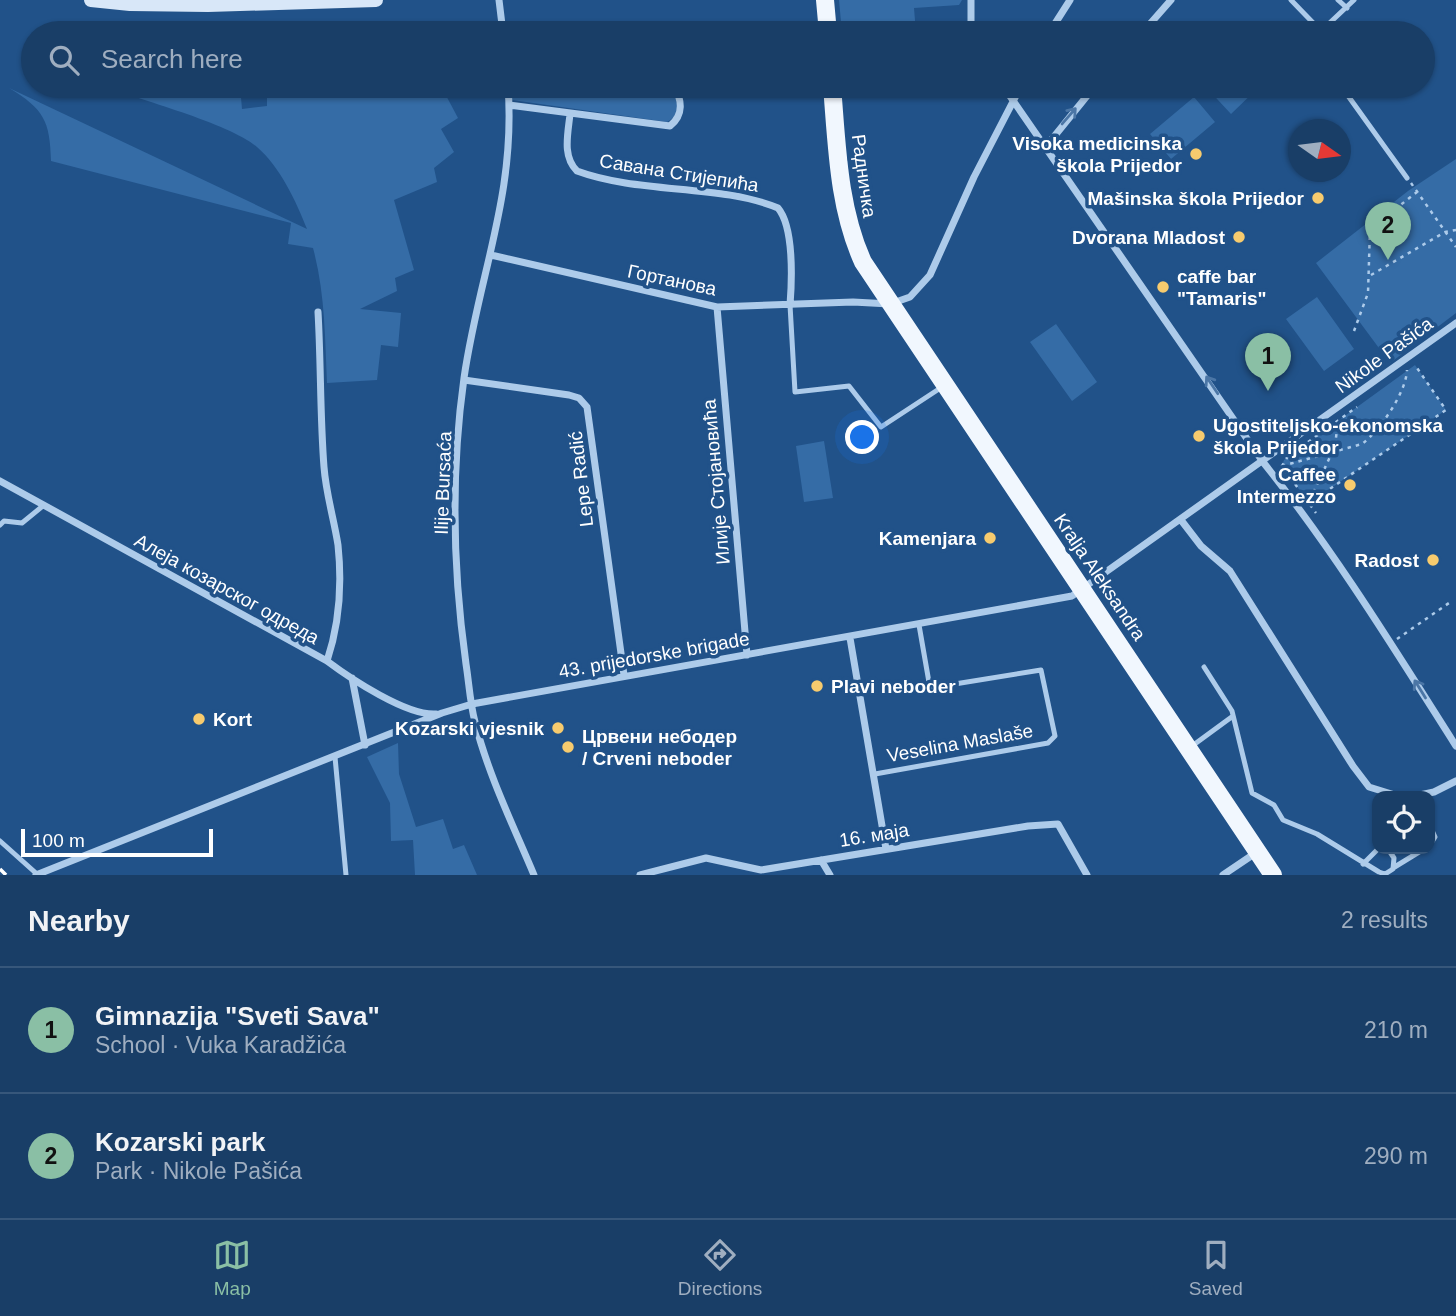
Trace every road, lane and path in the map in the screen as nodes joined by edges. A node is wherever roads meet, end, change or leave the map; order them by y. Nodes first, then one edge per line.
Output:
1 (91, 0) edge
2 (376, 0) edge
3 (499, 0) edge
4 (825, 0) edge
5 (971, 0) edge
6 (1070, 0) edge
7 (1171, 0) edge
8 (1291, 0) edge
9 (1338, 0) edge
10 (1354, 0) edge
11 (1346, 8) junction
12 (502, 21) edge
13 (827, 21) edge
14 (971, 21) edge
15 (1057, 21) edge
16 (1153, 21) edge
17 (1310, 21) edge
18 (1332, 21) edge
19 (509, 98) edge
20 (680, 98) edge
21 (833, 98) edge
22 (1085, 98) edge
23 (1350, 98) edge
24 (1014, 99) joint
25 (509, 105) junction
26 (570, 114) junction
27 (1044, 149) junction
28 (1407, 178) joint
29 (1417, 192) junction
30 (1456, 230) edge
31 (1445, 232) junction
32 (1456, 247) edge
33 (491, 256) junction
34 (1371, 275) junction
35 (890, 304) junction
36 (790, 305) junction
37 (717, 307) junction
38 (318, 312) dead end
39 (1456, 323) edge
40 (1354, 331) dead end
41 (1407, 370) junction
42 (1398, 377) dead end
43 (464, 380) junction
44 (944, 385) junction
45 (1358, 406) dead end
46 (1338, 421) junction
47 (1307, 442) dead end
48 (1297, 450) dead end
49 (1332, 454) junction
50 (1263, 462) junction
51 (1282, 466) junction
52 (0, 481) edge
53 (1309, 503) junction
54 (44, 505) junction
55 (1181, 520) junction
56 (0, 525) edge
57 (1083, 590) junction
58 (1449, 603) dead end
59 (919, 625) junction
60 (850, 638) junction
61 (1391, 643) junction
62 (747, 655) junction
63 (327, 661) junction
64 (1204, 667) dead end
65 (624, 675) junction
66 (352, 678) junction
67 (472, 704) junction
68 (442, 713) junction
69 (1233, 716) junction
70 (365, 745) junction
71 (1456, 746) edge
72 (1189, 748) junction
73 (335, 757) junction
74 (875, 774) junction
75 (1456, 781) edge
76 (1382, 791) edge
77 (1435, 792) edge
78 (0, 841) edge
79 (886, 849) junction
80 (1257, 851) junction
81 (1373, 854) edge
82 (1391, 854) edge
83 (1416, 854) edge
84 (821, 860) junction
85 (734, 864) junction
86 (1363, 864) junction
87 (1393, 868) junction
88 (646, 874) edge
89 (37, 875) edge
90 (346, 875) edge
91 (534, 875) edge
92 (740, 875) edge
93 (830, 875) edge
94 (1087, 875) edge
95 (1223, 875) edge
96 (1273, 875) edge

1 - 2 main road
3 - 12 street
4 - 13 main road
5 - 14 street
6 - 15 street
7 - 16 street
8 - 17 lane
9 - 11 lane
10 - 11 lane
11 - 18 lane
19 - 25 street, Ilije Bursaća
20 - 26 street
21 - 35 main road, Радничка
27 -> 22 street
23 - 28 lane
24 - 27 street
24 - 35 street
25 - 26 street
25 - 33 street, Ilije Bursaća
26 - 36 street, Савана Стијепића
50 -> 27 street
28 - 29 path
29 - 31 path
29 - 34 path
30 - 31 path
31 - 32 path
31 - 34 path
33 - 37 street, Гортанова
33 - 43 street, Ilije Bursaća
34 - 40 path
35 - 36 street, Гортанова
35 - 44 main road, Kralja Aleksandra
36 - 37 street, Гортанова
36 - 44 lane
37 - 62 street, Илије Стојановића
38 - 63 street
39 - 50 street, Nikole Pašića
41 - 42 path
41 - 49 path
41 - 53 path
43 - 65 street, Lepe Radić
43 - 67 street, Ilije Bursaća
44 - 57 main road, Kralja Aleksandra
45 - 46 path
46 - 47 path
46 - 49 path
48 - 51 path
49 - 51 path
49 - 53 path
50 - 55 street, 43. prijedorske brigade
50 - 61 street
51 - 53 path
52 - 54 street, Алеја козарског одреда
54 - 56 lane
54 - 63 street, Алеја козарског одреда
55 - 57 street, 43. prijedorske brigade
55 - 76 street
57 - 59 street, 43. prijedorske brigade
57 - 72 main road, Kralja Aleksandra
58 - 61 path
59 - 60 street, 43. prijedorske brigade
59 - 74 lane, Veselina Maslaše
60 - 62 street, 43. prijedorske brigade
60 - 74 street
71 -> 61 street
62 - 65 street, 43. prijedorske brigade
63 - 66 street, Алеја козарског одреда
64 - 69 lane
65 - 67 street, 43. prijedorske brigade
66 - 68 street, Алеја козарског одреда
66 - 70 street
67 - 68 street, 43. prijedorske brigade
67 - 91 street, Ilije Bursaća
68 - 70 street, 43. prijedorske brigade
69 - 72 lane
69 - 86 lane
70 - 73 street, 43. prijedorske brigade
72 - 80 main road, Kralja Aleksandra
73 - 89 street, 43. prijedorske brigade
73 - 90 lane
74 - 79 street
75 - 77 street
78 - 89 lane
79 - 84 street, 16. маја
79 - 94 street, 16. маја
80 - 95 street
80 - 96 main road, Kralja Aleksandra
81 - 86 lane
82 - 87 lane
83 - 87 lane
84 - 85 street, 16. маја
84 - 93 street
85 - 88 street, 16. маја
85 - 92 street
86 - 87 lane

